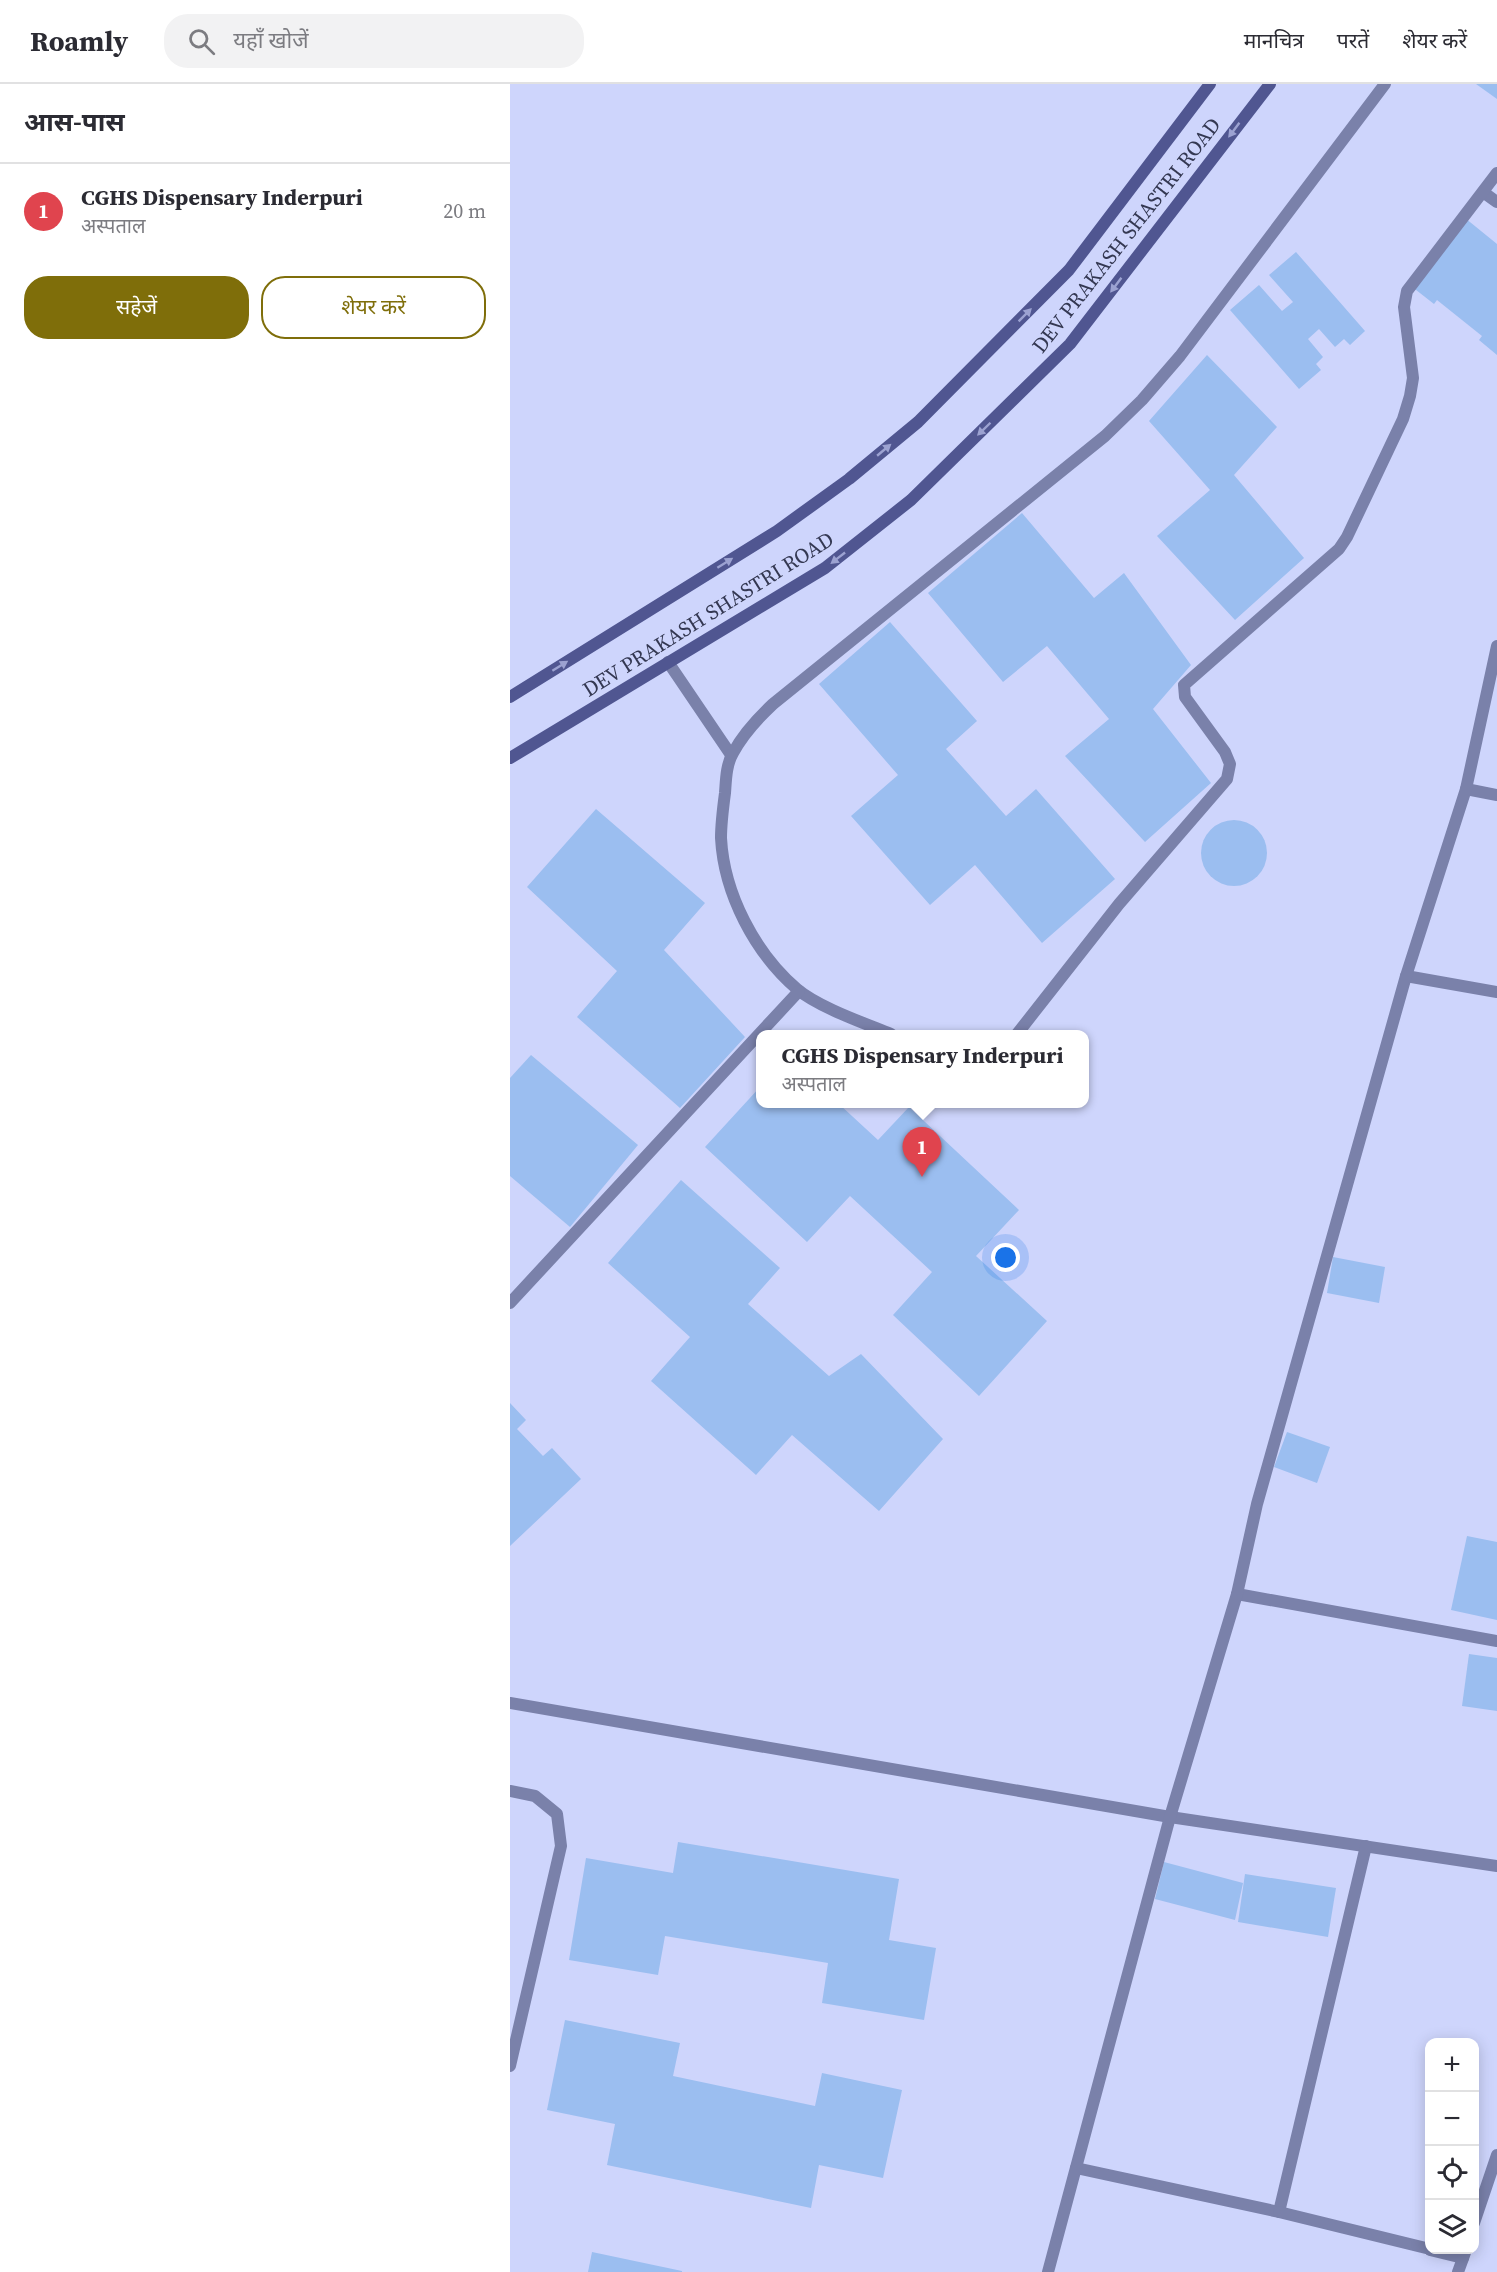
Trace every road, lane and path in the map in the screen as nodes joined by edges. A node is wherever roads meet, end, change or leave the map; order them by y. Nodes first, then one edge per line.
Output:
1 (1210, 84) edge
2 (1270, 84) edge
3 (1385, 84) edge
4 (1497, 173) edge
5 (1483, 192) junction
6 (1497, 202) edge
7 (1497, 646) edge
8 (668, 662) junction
9 (510, 697) edge
10 (731, 755) junction
11 (510, 758) edge
12 (1466, 789) junction
13 (1497, 795) edge
14 (1406, 976) junction
15 (799, 991) junction
16 (1497, 992) edge
17 (763, 1030) edge
18 (879, 1030) edge
19 (1021, 1030) edge
20 (756, 1038) edge
21 (510, 1304) edge
22 (1237, 1594) junction
23 (1497, 1641) edge
24 (510, 1703) edge
25 (510, 1791) edge
26 (1170, 1817) junction
27 (1366, 1846) junction
28 (1497, 1866) edge
29 (510, 2066) edge
30 (1497, 2155) edge
31 (1076, 2168) junction
32 (1479, 2208) edge
33 (1279, 2212) junction
34 (1425, 2248) edge
35 (1464, 2254) edge
36 (1048, 2272) edge
37 (1458, 2272) edge

9 -> 1 street, DEV PRAKASH SHASTRI ROAD
2 -> 8 street, DEV PRAKASH SHASTRI ROAD
3 - 10 street
4 - 5 street
5 - 6 street
5 - 19 street
7 - 12 street
8 - 10 street
8 - 11 street, DEV PRAKASH SHASTRI ROAD
10 - 15 street
12 - 13 street
12 - 14 street
14 - 16 street
14 - 22 street
15 - 17 street
15 - 18 street
20 - 21 street
22 - 23 street
22 - 26 street
24 - 26 street
25 - 29 street
26 - 27 street
26 - 31 street
27 - 28 street
27 - 33 street
30 - 32 street
31 - 33 street
31 - 36 street
33 - 34 street
35 - 37 street

